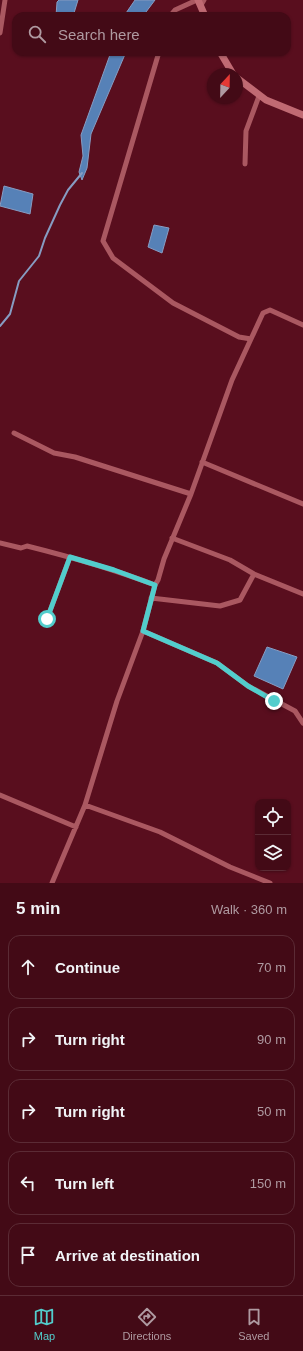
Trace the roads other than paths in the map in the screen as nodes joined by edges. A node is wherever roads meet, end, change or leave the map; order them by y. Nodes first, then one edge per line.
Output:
1 (5, 0) edge
2 (200, 1) edge
3 (173, 12) edge
4 (204, 12) edge
5 (0, 33) edge
6 (158, 56) edge
7 (222, 56) edge
8 (229, 68) edge
9 (243, 83) edge
10 (259, 96) junction
11 (303, 115) edge
12 (245, 164) dead end
13 (303, 325) edge
14 (251, 339) junction
15 (14, 432) dead end
16 (202, 462) junction
17 (191, 494) junction
18 (303, 504) edge
19 (172, 538) junction
20 (0, 543) edge
21 (70, 557) junction
22 (254, 574) junction
23 (155, 585) junction
24 (303, 594) edge
25 (151, 598) junction
26 (47, 619) dead end
27 (143, 631) junction
28 (303, 723) edge
29 (0, 795) edge
30 (85, 805) junction
31 (76, 827) junction
32 (52, 883) edge
33 (270, 883) edge

1 - 5 street
2 - 3 street
2 - 4 main road
6 - 14 street
7 - 8 main road
9 - 10 main road
10 - 11 main road
10 - 12 street
13 - 14 street
14 - 16 street
15 - 17 street
16 - 17 street
16 - 18 street
17 - 19 street
19 - 22 street
19 - 23 street
20 - 21 street
21 - 23 street
21 - 26 street
22 - 24 street
22 - 25 street
23 - 25 street
25 - 27 street
27 - 28 street
27 - 30 street
29 - 31 street
30 - 31 street
30 - 33 street
31 - 32 street

